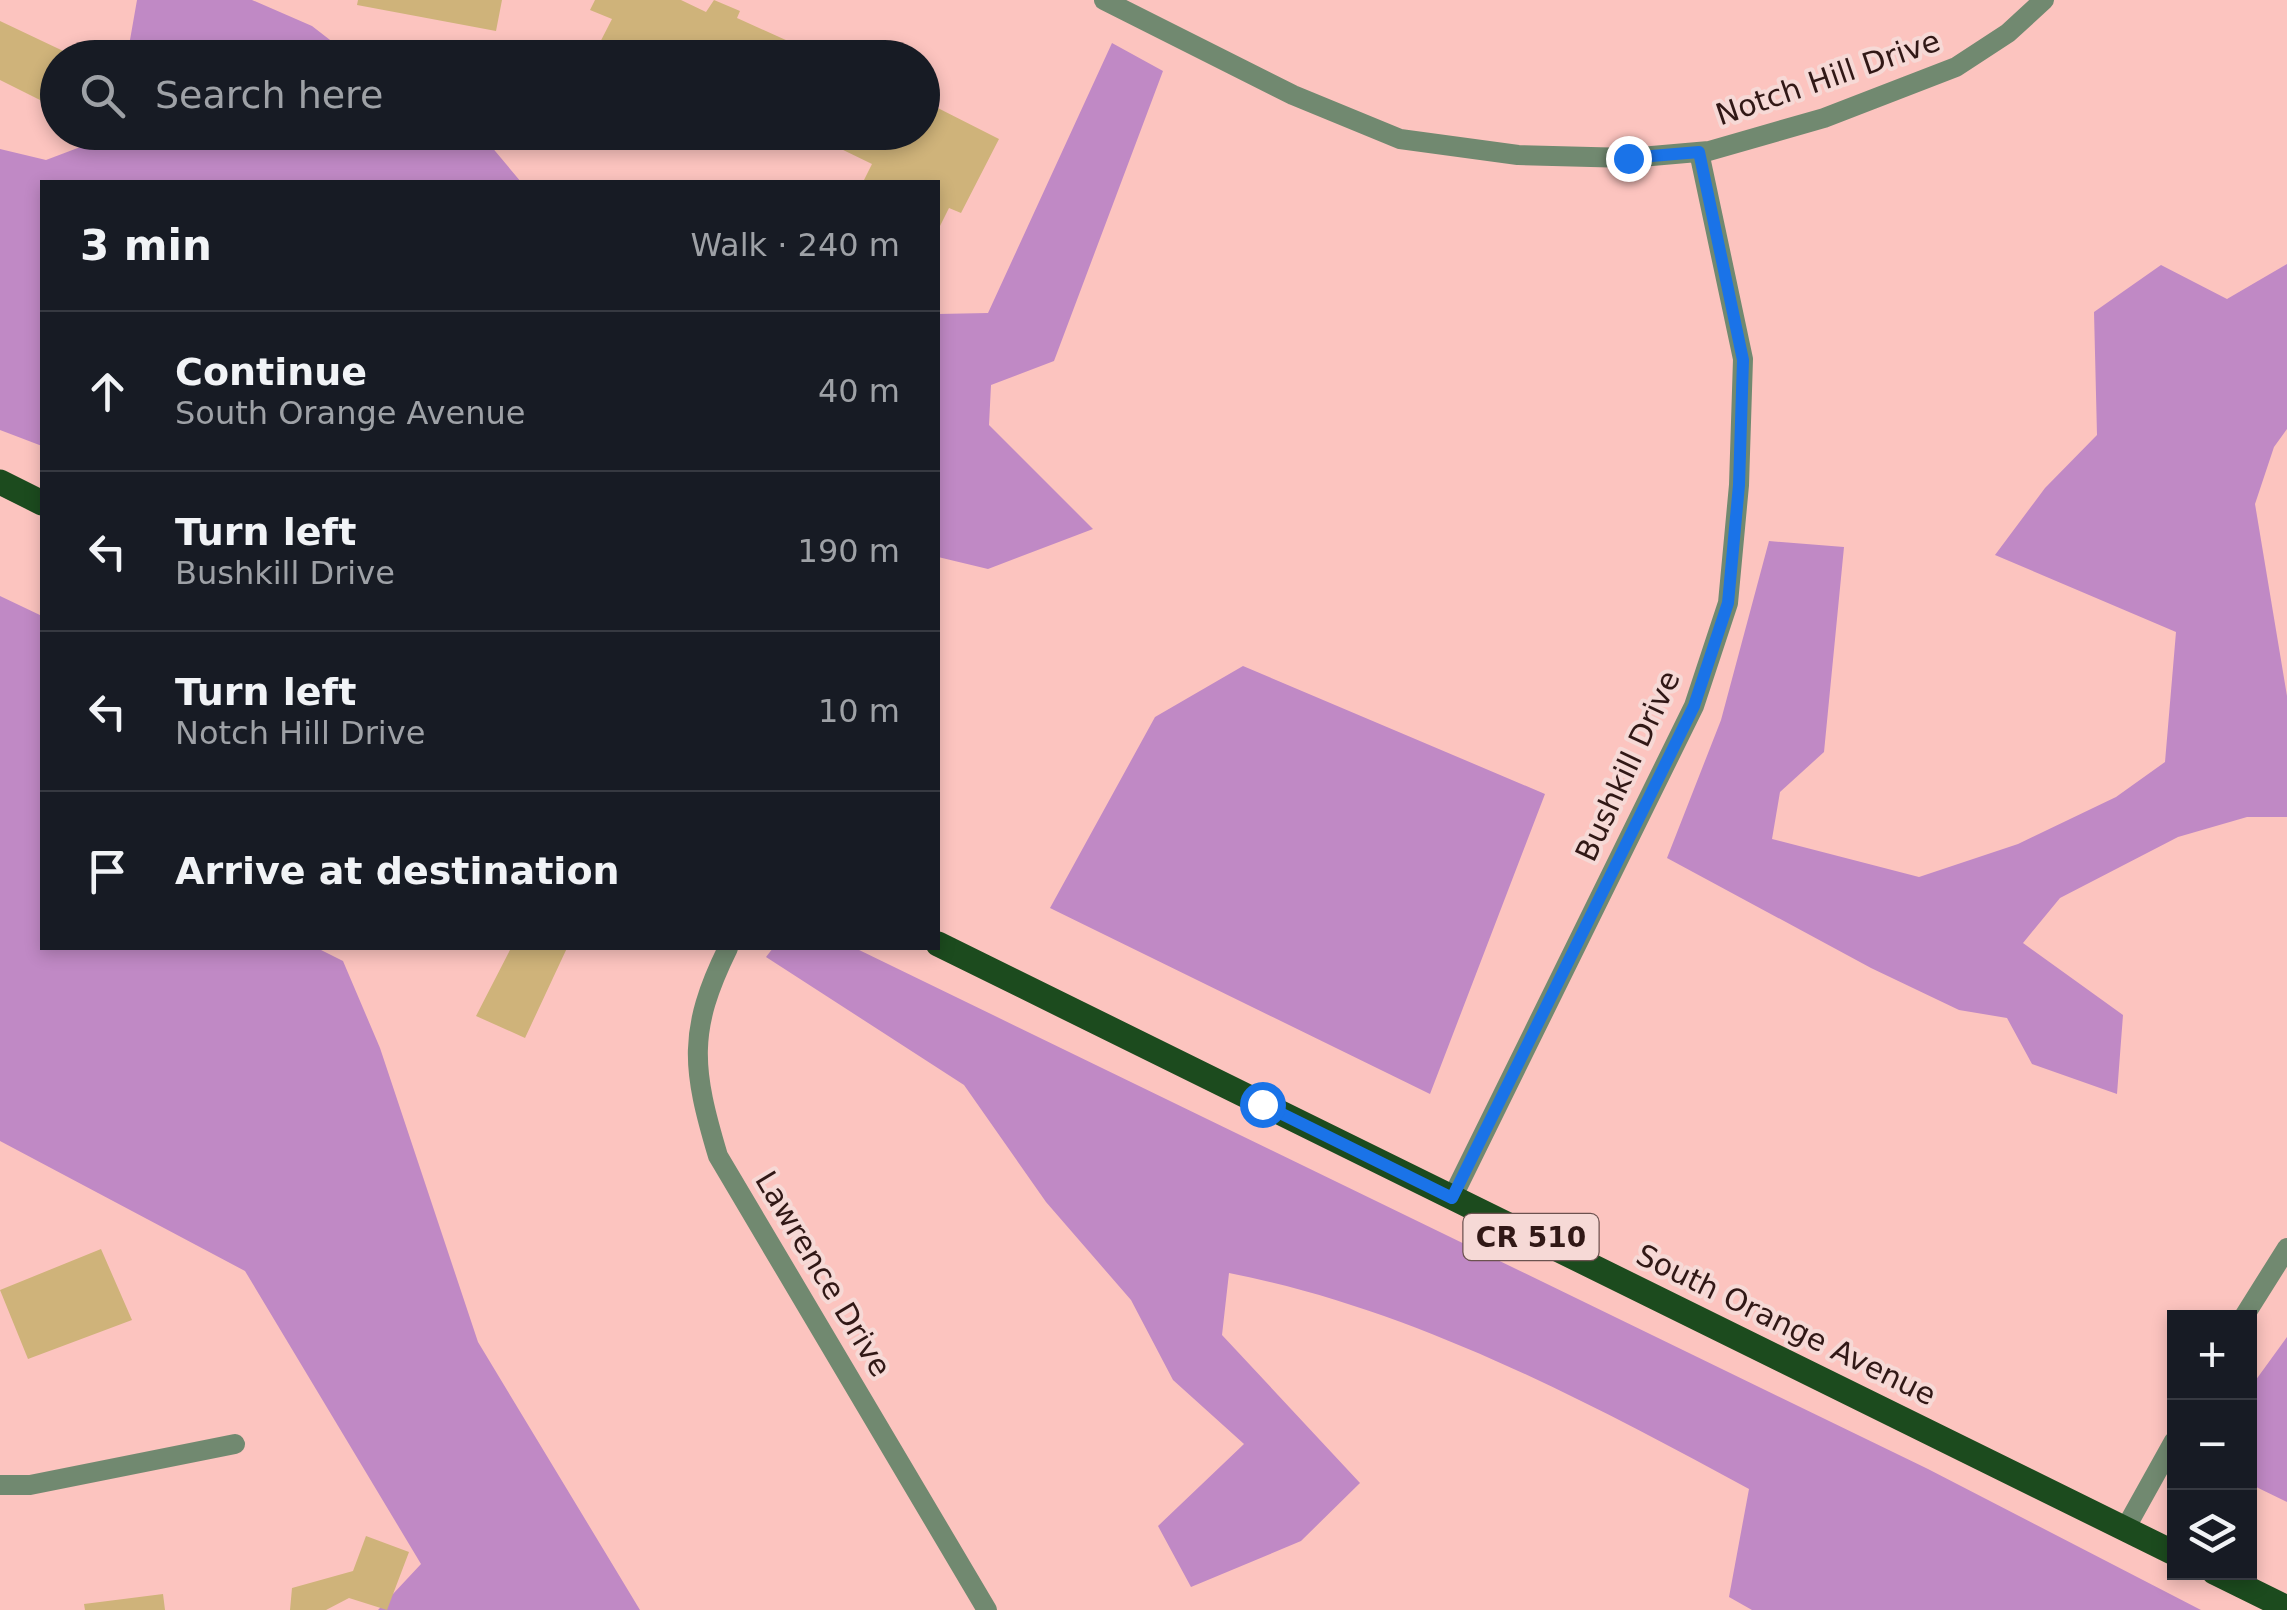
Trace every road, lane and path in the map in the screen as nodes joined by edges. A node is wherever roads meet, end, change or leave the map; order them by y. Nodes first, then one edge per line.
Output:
1 (1104, 0) edge
2 (2044, 0) edge
3 (1699, 152) junction
4 (0, 482) edge
5 (40, 502) edge
6 (940, 945) edge
7 (727, 950) edge
8 (1452, 1198) junction
9 (2287, 1248) edge
10 (2249, 1310) edge
11 (236, 1444) dead end
12 (2167, 1454) edge
13 (0, 1485) edge
14 (2126, 1529) junction
15 (2167, 1550) edge
16 (2230, 1580) edge
17 (2287, 1608) edge
18 (987, 1610) edge

1 - 3 street, Notch Hill Drive
2 - 3 street, Notch Hill Drive
3 - 8 street, Bushkill Drive
4 - 5 main road
6 - 8 main road, South Orange Avenue / CR 510
7 - 18 street, Lawrence Drive
8 - 14 main road, South Orange Avenue / CR 510
9 - 10 street
11 - 13 street
12 - 14 street
14 - 15 main road, South Orange Avenue / CR 510
16 - 17 main road

